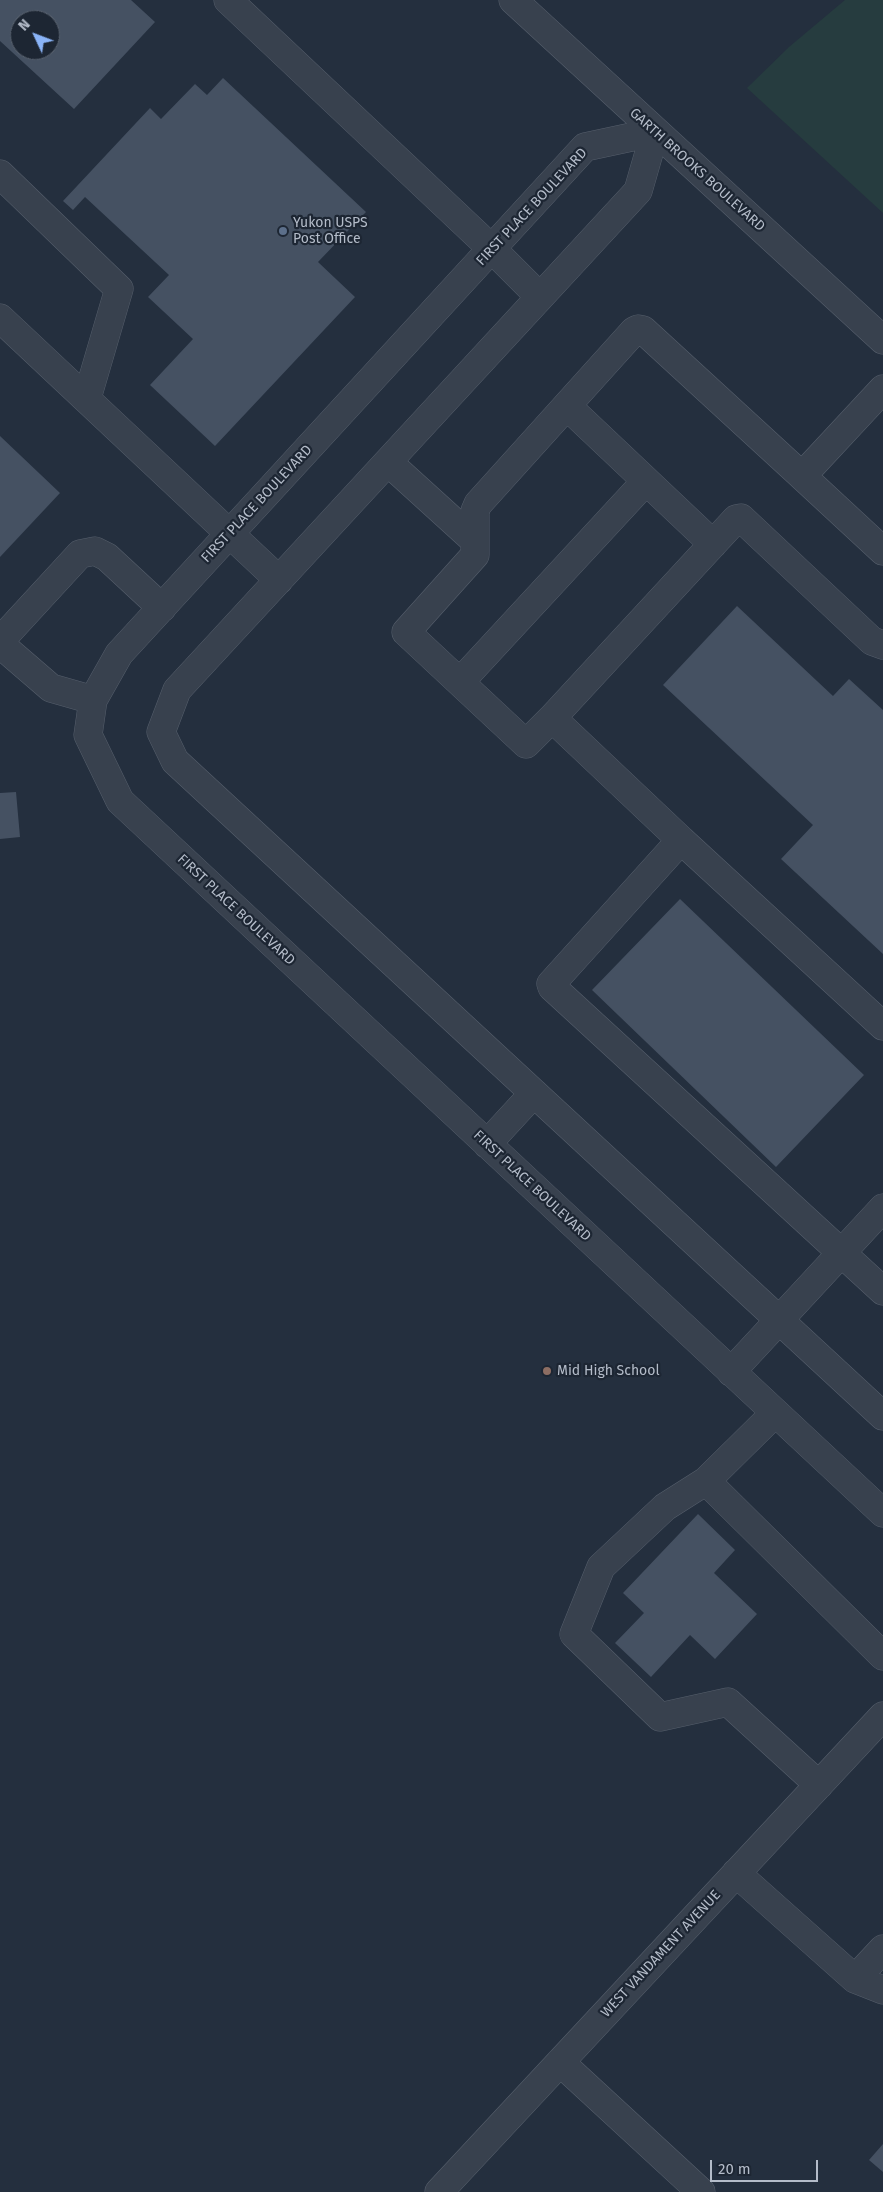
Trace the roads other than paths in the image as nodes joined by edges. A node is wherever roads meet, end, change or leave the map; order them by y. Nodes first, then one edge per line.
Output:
1 (228, 0) edge
2 (513, 0) edge
3 (655, 132) junction
4 (0, 174) edge
5 (492, 249) junction
6 (540, 297) junction
7 (0, 318) edge
8 (883, 340) edge
9 (883, 390) edge
10 (87, 398) junction
11 (567, 406) junction
12 (388, 462) junction
13 (802, 476) junction
14 (646, 481) junction
15 (230, 534) junction
16 (475, 541) junction
17 (713, 544) junction
18 (883, 551) edge
19 (279, 580) junction
20 (162, 608) junction
21 (0, 642) edge
22 (883, 645) edge
23 (460, 682) junction
24 (93, 700) junction
25 (552, 718) junction
26 (681, 840) junction
27 (883, 1026) edge
28 (534, 1093) junction
29 (486, 1144) junction
30 (883, 1208) edge
31 (842, 1252) junction
32 (883, 1290) edge
33 (780, 1320) junction
34 (731, 1372) junction
35 (775, 1413) junction
36 (883, 1416) edge
37 (706, 1481) junction
38 (883, 1513) edge
39 (883, 1656) edge
40 (883, 1716) edge
41 (819, 1784) junction
42 (736, 1873) junction
43 (883, 1949) edge
44 (855, 1979) junction
45 (883, 1990) edge
46 (560, 2062) junction
47 (439, 2192) edge
48 (701, 2192) edge

1 - 5 street
2 - 3 street, GARTH BROOKS BOULEVARD
3 - 5 street, FIRST PLACE BOULEVARD
3 - 6 street
3 - 8 street, GARTH BROOKS BOULEVARD
4 - 10 street
5 - 6 street
5 - 15 street, FIRST PLACE BOULEVARD
6 - 12 street
7 - 10 street
9 - 13 street
10 - 15 street
11 - 13 street
11 - 14 street
11 - 16 street
12 - 16 street
12 - 19 street
13 - 18 street
14 - 17 street
14 - 23 street
15 - 19 street
15 - 20 street, FIRST PLACE BOULEVARD
16 - 23 street
17 - 22 street
17 - 25 street
19 - 28 street
20 - 21 street
20 - 24 street, FIRST PLACE BOULEVARD
21 - 24 street
23 - 25 street
24 - 29 street, FIRST PLACE BOULEVARD
25 - 26 street
26 - 27 street
26 - 31 street
28 - 29 street
28 - 33 street
29 - 34 street, FIRST PLACE BOULEVARD
30 - 31 street
31 - 32 street
31 - 33 street
33 - 34 street
33 - 36 street
34 - 35 street, FIRST PLACE BOULEVARD
35 - 37 street
35 - 38 street, FIRST PLACE BOULEVARD
37 - 39 street
37 - 41 street
40 - 41 street, WEST VANDAMENT AVENUE
41 - 42 street, WEST VANDAMENT AVENUE
42 - 44 street
42 - 46 street, WEST VANDAMENT AVENUE
43 - 44 street
44 - 45 street
46 - 47 street, WEST VANDAMENT AVENUE
46 - 48 street

